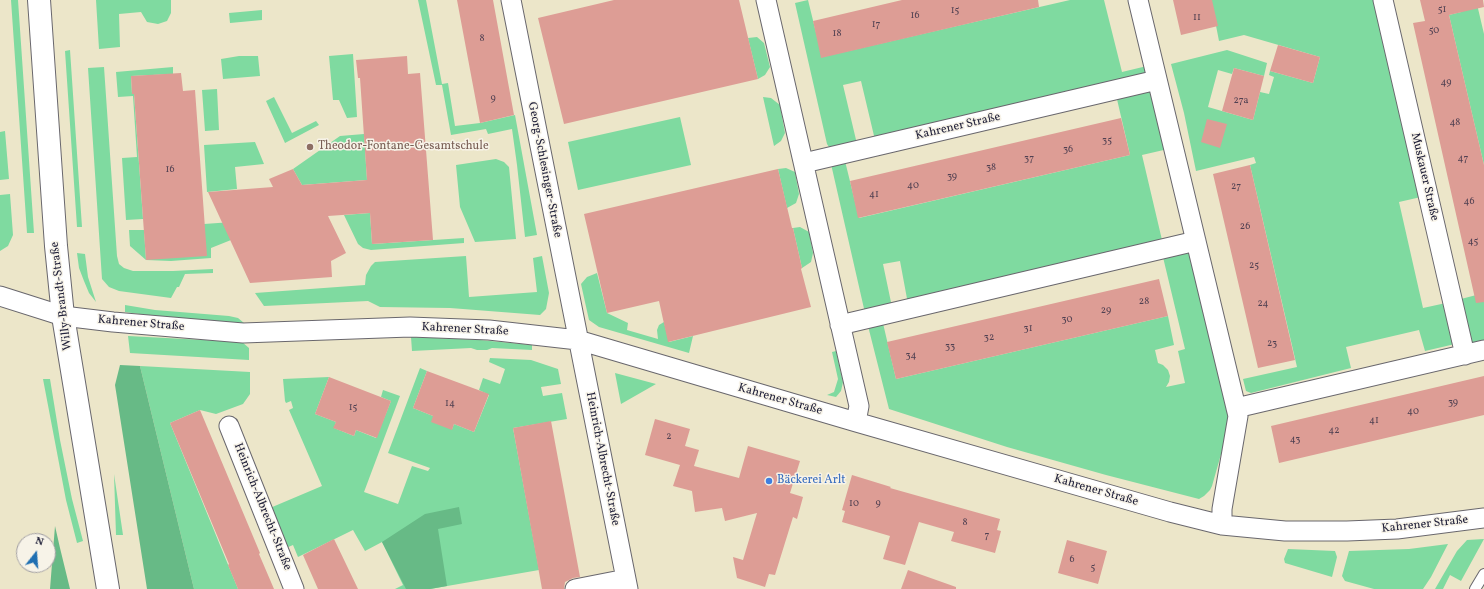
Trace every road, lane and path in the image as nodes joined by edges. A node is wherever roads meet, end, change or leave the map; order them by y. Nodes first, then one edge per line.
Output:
1 (39, 0) edge
2 (511, 0) edge
3 (1138, 0) edge
4 (1383, 0) edge
5 (771, 1) edge
6 (1155, 73) junction
7 (804, 163) junction
8 (1196, 241) junction
9 (0, 296) edge
10 (63, 316) junction
11 (840, 325) junction
12 (578, 340) junction
13 (1484, 350) edge
14 (1465, 355) junction
15 (1236, 408) junction
16 (856, 422) junction
17 (230, 426) dead end
18 (1484, 518) edge
19 (1222, 525) junction
20 (1484, 574) edge
21 (627, 584) edge
22 (108, 589) edge
23 (294, 589) edge
24 (575, 589) edge
25 (1475, 589) edge

1 - 10 main road, Willy-Brandt-Straße
2 - 12 street, Georg-Schlesinger-Straße
3 - 6 street
4 - 14 street, Muskauer Straße
5 - 7 street
6 - 7 street, Kahrener Straße
6 - 8 street
7 - 11 street
8 - 11 street
8 - 15 street
9 - 10 street, Kahrener Straße
10 - 12 street, Kahrener Straße
10 - 22 main road, Willy-Brandt-Straße
11 - 16 street
12 - 16 street, Kahrener Straße
12 - 21 street, Heinrich-Albrecht-Straße
13 - 14 street
14 - 15 street
15 - 19 street
16 - 19 street, Kahrener Straße
17 - 23 street, Heinrich-Albrecht-Straße
18 - 19 street, Kahrener Straße
20 - 25 lane
21 - 24 street, Heinrich-Albrecht-Straße

